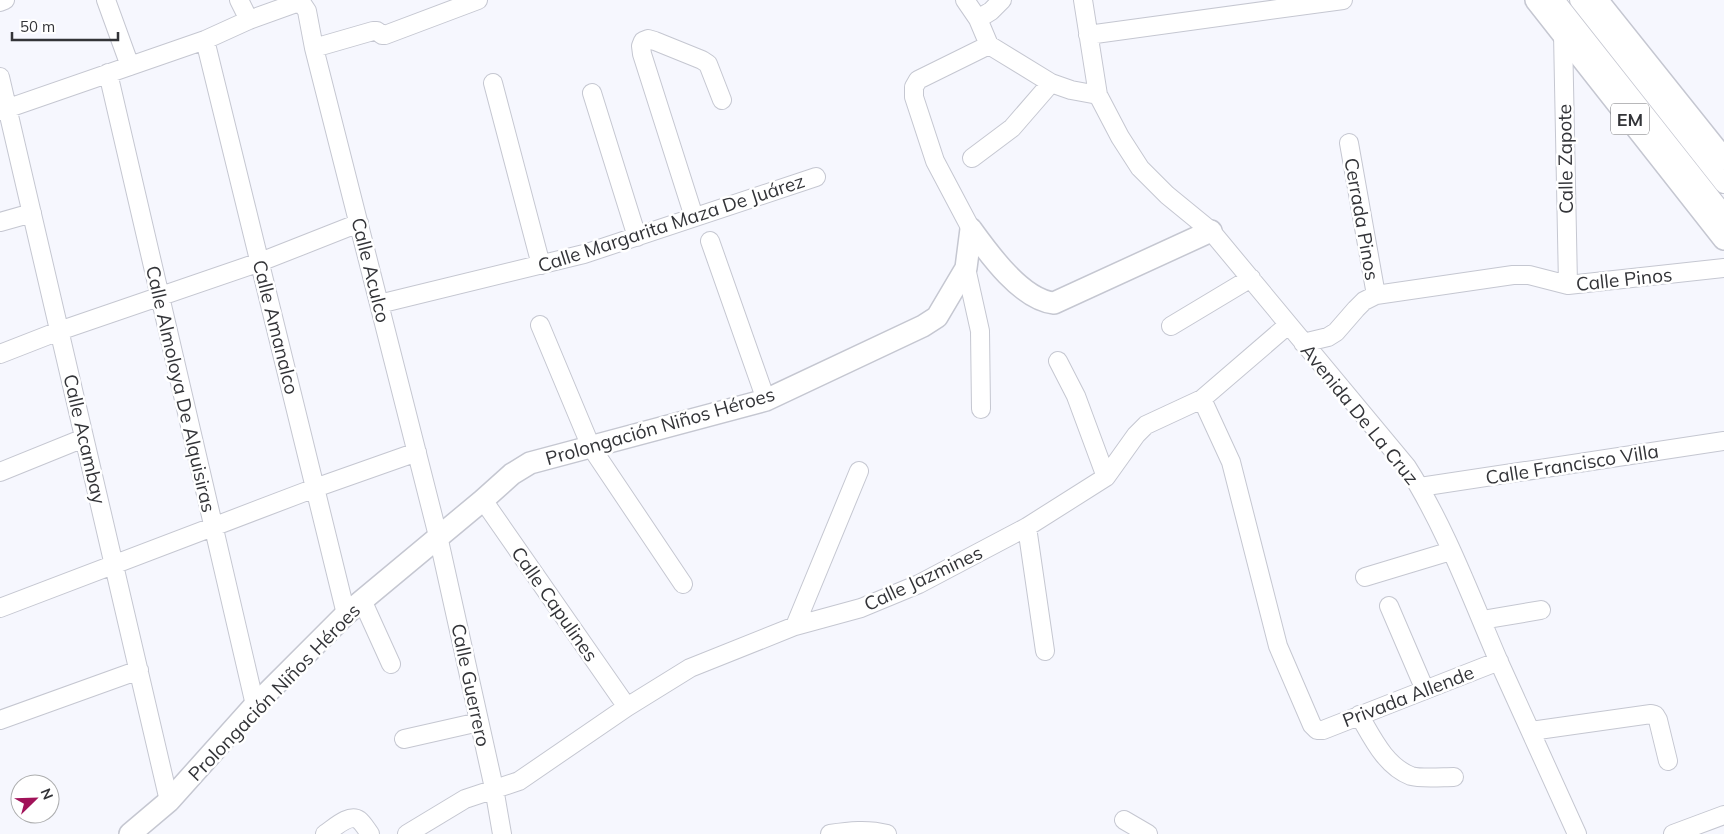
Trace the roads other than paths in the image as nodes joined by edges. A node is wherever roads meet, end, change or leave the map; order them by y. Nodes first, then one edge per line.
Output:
1 (5, 0) edge
2 (106, 0) edge
3 (239, 0) edge
4 (478, 0) edge
5 (965, 0) edge
6 (1002, 0) edge
7 (1083, 0) edge
8 (1343, 0) edge
9 (1536, 0) edge
10 (1555, 0) edge
11 (1579, 0) edge
12 (1597, 0) edge
13 (0, 2) edge
14 (978, 19) junction
15 (249, 20) junction
16 (1563, 34) junction
17 (1088, 35) junction
18 (205, 40) junction
19 (989, 45) junction
20 (314, 48) junction
21 (130, 66) junction
22 (108, 73) junction
23 (0, 77) edge
24 (493, 83) dead end
25 (1051, 84) junction
26 (592, 93) dead end
27 (1098, 95) junction
28 (722, 100) dead end
29 (4, 109) edge
30 (1349, 143) dead end
31 (1722, 153) edge
32 (972, 158) dead end
33 (816, 177) dead end
34 (1724, 184) edge
35 (32, 213) junction
36 (1724, 214) edge
37 (694, 217) junction
38 (0, 222) edge
39 (359, 223) junction
40 (971, 229) junction
41 (1211, 231) junction
42 (637, 237) junction
43 (1724, 239) edge
44 (710, 241) dead end
45 (260, 262) junction
46 (541, 265) junction
47 (966, 268) junction
48 (1724, 268) edge
49 (1251, 278) junction
50 (1568, 285) junction
51 (1376, 295) junction
52 (160, 297) junction
53 (380, 304) junction
54 (540, 324) dead end
55 (1288, 324) junction
56 (1171, 326) dead end
57 (59, 331) junction
58 (1303, 343) junction
59 (0, 354) edge
60 (1058, 361) dead end
61 (1202, 398) junction
62 (766, 400) junction
63 (981, 410) dead end
64 (84, 438) junction
65 (1724, 441) edge
66 (591, 447) junction
67 (417, 452) junction
68 (859, 471) dead end
69 (0, 472) edge
70 (1106, 477) junction
71 (1420, 487) junction
72 (315, 488) junction
73 (483, 500) junction
74 (1027, 526) junction
75 (214, 527) junction
76 (438, 536) junction
77 (1451, 551) junction
78 (114, 565) junction
79 (1365, 577) dead end
80 (683, 584) dead end
81 (362, 600) junction
82 (1389, 606) dead end
83 (0, 608) edge
84 (1541, 610) dead end
85 (346, 614) junction
86 (1482, 620) junction
87 (795, 626) junction
88 (1045, 650) dead end
89 (1499, 661) junction
90 (390, 664) dead end
91 (139, 670) junction
92 (1425, 690) junction
93 (255, 705) junction
94 (627, 707) junction
95 (1359, 715) junction
96 (0, 720) edge
97 (479, 722) junction
98 (1531, 731) junction
99 (404, 739) dead end
100 (1668, 761) dead end
101 (1454, 777) dead end
102 (494, 788) junction
103 (169, 801) junction
104 (1724, 815) edge
105 (1124, 820) dead end
106 (130, 834) edge
107 (325, 834) edge
108 (370, 834) edge
109 (408, 834) edge
110 (502, 834) edge
111 (830, 834) edge
112 (887, 834) edge
113 (1148, 834) edge
114 (1578, 834) edge
115 (1673, 834) edge

1 - 13 street
2 - 21 street
3 - 15 street
4 - 20 street
5 - 14 street
6 - 14 street
7 - 17 street, Avenida De La Cruz
8 - 17 street
9 - 16 main road, EM
10 - 36 street
11 - 34 street
12 - 31 main road, EM
14 - 19 street
15 - 18 street
15 - 20 street, Calle Aculco
16 - 43 main road, EM
16 - 50 street, Calle Zapote
17 - 27 street, Avenida De La Cruz
18 - 21 street
18 - 45 street, Calle Amanalco
19 - 25 street
19 - 40 street
20 - 39 street, Calle Aculco
21 - 22 street
22 - 29 street
22 - 52 street, Calle Almoloya De Alquisiras
23 - 29 street, Calle Acambay
24 - 46 street
25 - 27 street
25 - 32 street
26 - 42 street
27 - 41 street, Avenida De La Cruz
28 - 37 street
29 - 35 street, Calle Acambay
30 - 51 street, Cerrada Pinos
33 - 37 street, Calle Margarita Maza De Juárez
35 - 38 street
35 - 57 street, Calle Acambay
37 - 42 street, Calle Margarita Maza De Juárez
39 - 45 street
39 - 53 street, Calle Aculco
40 - 41 main road
40 - 47 main road, Prolongación Niños Héroes
41 - 49 street, Avenida De La Cruz
42 - 46 street, Calle Margarita Maza De Juárez
44 - 62 street
45 - 52 street
45 - 72 street, Calle Amanalco
46 - 53 street, Calle Margarita Maza De Juárez
47 - 62 main road, Prolongación Niños Héroes
47 - 63 street
48 - 50 street, Calle Pinos
49 - 55 street, Avenida De La Cruz
49 - 56 street
50 - 51 street, Calle Pinos
51 - 58 street
52 - 57 street
52 - 75 street, Calle Almoloya De Alquisiras
53 - 67 street, Calle Aculco
54 - 66 street
55 - 58 street, Avenida De La Cruz
55 - 61 street, Calle Jazmines
57 - 59 street
57 - 64 street, Calle Acambay
58 - 71 street, Avenida De La Cruz
60 - 70 street
61 - 70 street, Calle Jazmines
61 - 95 street, Privada Allende
62 - 66 main road, Prolongación Niños Héroes
64 - 69 street
64 - 78 street, Calle Acambay
65 - 71 street, Calle Francisco Villa
66 - 73 main road, Prolongación Niños Héroes
66 - 80 street
67 - 72 street
67 - 76 street, Calle Aculco
68 - 87 street
70 - 74 street, Calle Jazmines
71 - 77 street, Avenida De La Cruz
72 - 75 street
72 - 85 street, Calle Amanalco
73 - 76 main road, Prolongación Niños Héroes
73 - 94 street, Calle Capulines
74 - 87 street, Calle Jazmines
74 - 88 street
75 - 78 street
75 - 93 street, Calle Almoloya De Alquisiras
76 - 81 main road, Prolongación Niños Héroes
76 - 97 street, Calle Guerrero
77 - 79 street
77 - 86 street, Avenida De La Cruz
78 - 83 street
78 - 91 street, Calle Acambay
81 - 85 main road, Prolongación Niños Héroes
81 - 90 street
82 - 92 street
84 - 86 street
85 - 93 main road, Prolongación Niños Héroes
86 - 89 street, Avenida De La Cruz
87 - 94 street, Calle Jazmines
89 - 92 street, Privada Allende
89 - 98 street, Avenida De La Cruz
91 - 96 street
91 - 103 street, Calle Acambay
92 - 95 street, Privada Allende
93 - 103 main road, Prolongación Niños Héroes
94 - 102 street, Calle Jazmines
95 - 101 street
97 - 99 street
97 - 102 street, Calle Guerrero
98 - 100 street
98 - 114 street, Avenida De La Cruz
102 - 109 street, Calle Jazmines
102 - 110 street, Calle Guerrero
103 - 106 main road, Prolongación Niños Héroes
104 - 115 street
105 - 113 street
107 - 108 street
111 - 112 street

